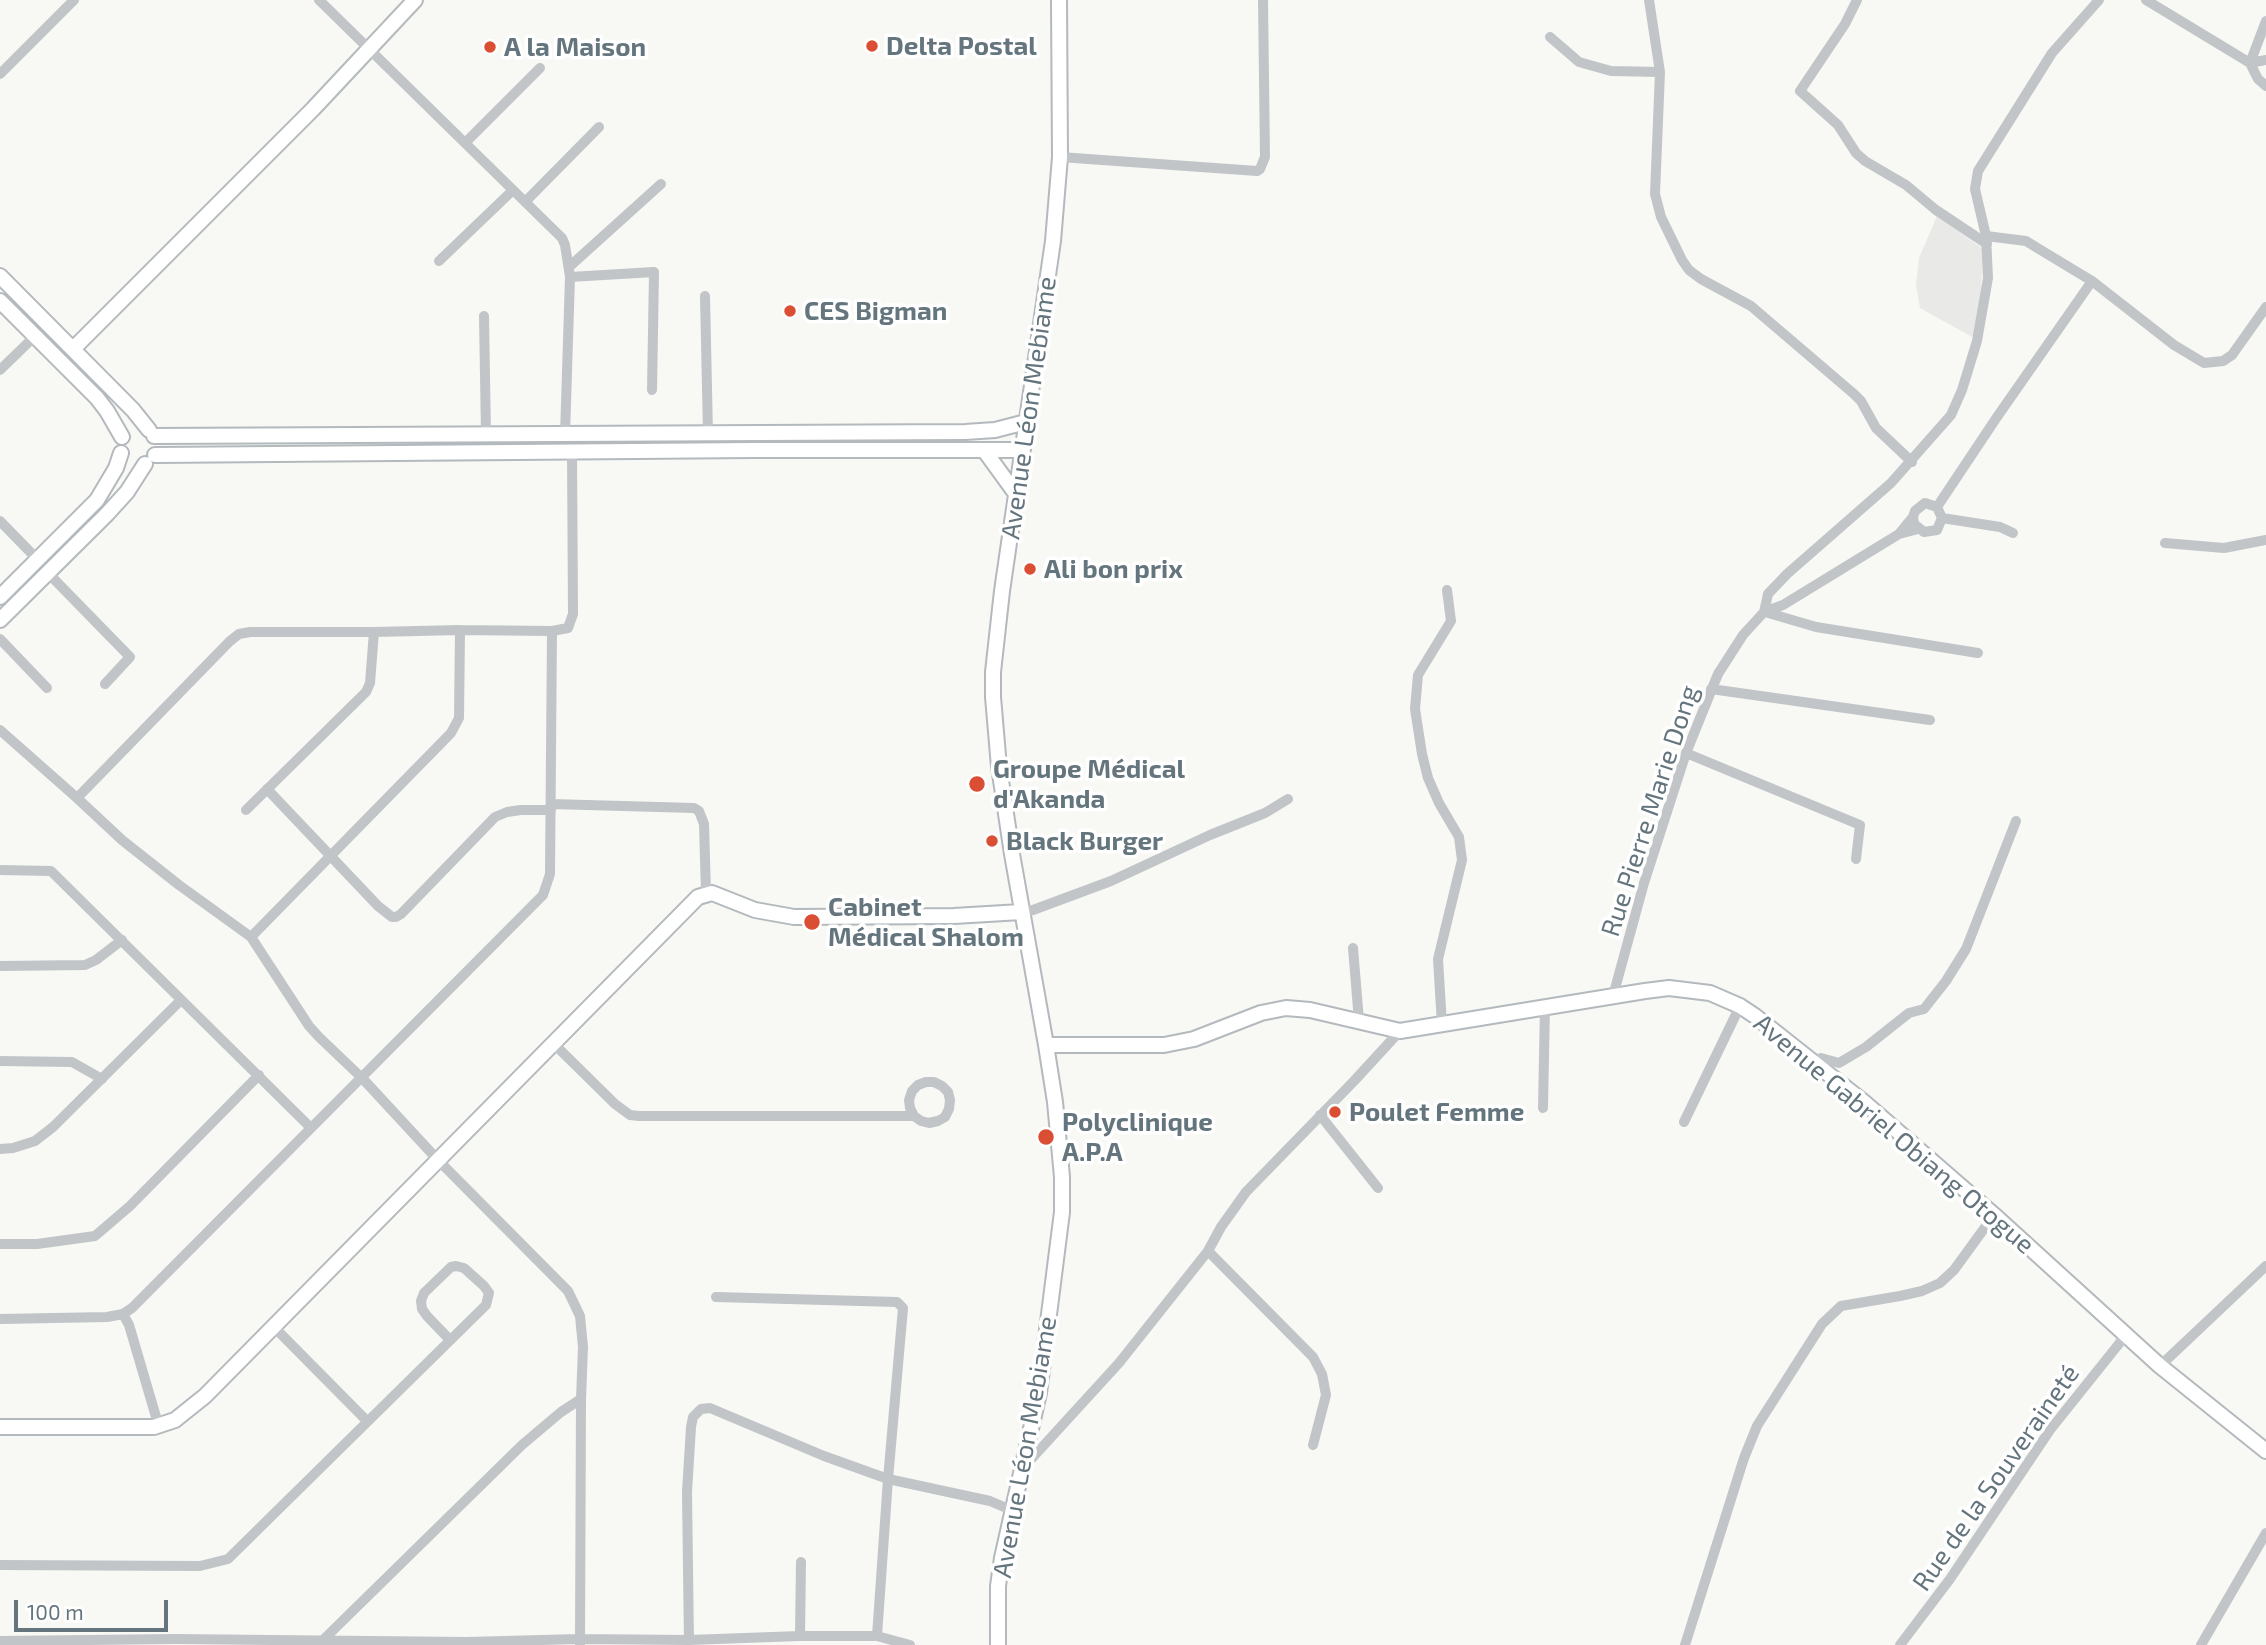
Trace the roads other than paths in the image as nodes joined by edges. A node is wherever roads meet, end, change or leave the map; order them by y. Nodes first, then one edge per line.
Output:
1 (74, 0) edge
2 (319, 0) edge
3 (415, 0) edge
4 (1059, 0) edge
5 (1263, 0) edge
6 (1649, 0) edge
7 (1857, 0) edge
8 (2099, 0) edge
9 (2152, 1) edge
10 (2266, 21) edge
11 (1550, 37) dead end
12 (368, 47) junction
13 (2266, 60) edge
14 (2250, 63) junction
15 (540, 68) dead end
16 (1660, 72) junction
17 (0, 74) edge
18 (2266, 86) edge
19 (599, 127) dead end
20 (465, 144) junction
21 (1060, 157) junction
22 (661, 184) dead end
23 (512, 191) junction
24 (525, 202) junction
25 (1987, 240) junction
26 (439, 261) dead end
27 (570, 272) junction
28 (0, 276) edge
29 (2092, 281) junction
30 (705, 296) dead end
31 (0, 301) edge
32 (2266, 307) edge
33 (484, 316) dead end
34 (35, 336) junction
35 (73, 349) junction
36 (0, 370) edge
37 (652, 390) dead end
38 (1026, 422) junction
39 (152, 433) junction
40 (708, 434) junction
41 (486, 435) junction
42 (565, 435) junction
43 (122, 437) junction
44 (984, 450) junction
45 (1023, 450) junction
46 (572, 452) junction
47 (121, 453) junction
48 (150, 460) junction
49 (1912, 462) junction
50 (1016, 494) junction
51 (1937, 507) junction
52 (1913, 517) junction
53 (1942, 518) junction
54 (0, 522) edge
55 (1918, 529) junction
56 (2013, 533) dead end
57 (1899, 534) junction
58 (2266, 540) edge
59 (2165, 543) dead end
60 (37, 559) junction
61 (48, 573) junction
62 (1447, 590) dead end
63 (0, 597) edge
64 (1764, 612) junction
65 (0, 620) edge
66 (460, 630) junction
67 (552, 631) junction
68 (374, 632) junction
69 (0, 639) edge
70 (1978, 653) dead end
71 (105, 684) dead end
72 (47, 688) dead end
73 (1711, 689) junction
74 (1930, 720) dead end
75 (0, 730) edge
76 (1686, 753) junction
77 (267, 789) junction
78 (76, 798) junction
79 (1288, 799) dead end
80 (551, 807) junction
81 (246, 810) dead end
82 (2016, 821) dead end
83 (330, 856) junction
84 (1856, 859) dead end
85 (0, 870) edge
86 (706, 893) junction
87 (1021, 912) junction
88 (251, 937) junction
89 (122, 940) junction
90 (1353, 948) dead end
91 (0, 965) edge
92 (1613, 996) junction
93 (181, 1000) junction
94 (1545, 1006) junction
95 (1740, 1006) junction
96 (1359, 1021) junction
97 (1441, 1025) junction
98 (1399, 1031) junction
99 (553, 1044) junction
100 (1046, 1045) junction
101 (0, 1061) edge
102 (1816, 1064) junction
103 (259, 1075) junction
104 (102, 1079) junction
105 (363, 1079) junction
106 (1543, 1108) dead end
107 (1320, 1115) junction
108 (914, 1116) junction
109 (1684, 1122) dead end
110 (311, 1128) junction
111 (0, 1149) edge
112 (438, 1159) junction
113 (1378, 1188) dead end
114 (1994, 1215) junction
115 (0, 1244) edge
116 (1208, 1251) junction
117 (2266, 1266) edge
118 (716, 1297) dead end
119 (123, 1314) junction
120 (0, 1319) edge
121 (273, 1326) junction
122 (2126, 1335) junction
123 (450, 1340) junction
124 (2160, 1366) junction
125 (580, 1399) junction
126 (367, 1421) junction
127 (0, 1427) edge
128 (159, 1427) junction
129 (1313, 1445) dead end
130 (2266, 1451) edge
131 (1024, 1467) junction
132 (888, 1479) junction
133 (1011, 1510) junction
134 (2266, 1533) edge
135 (801, 1562) dead end
136 (0, 1565) edge
137 (800, 1636) junction
138 (877, 1636) junction
139 (0, 1641) edge
140 (176, 1642) edge
141 (322, 1642) junction
142 (580, 1642) edge
143 (689, 1643) edge
144 (360, 1644) edge
145 (467, 1644) edge
146 (910, 1645) edge
147 (998, 1645) edge
148 (1685, 1645) edge
149 (1900, 1645) edge
150 (2201, 1645) edge

1 - 17 street
2 - 12 street
3 - 12 street
4 - 21 street, Avenue Léon Mebiame
5 - 21 street
6 - 16 street
7 - 25 street
8 - 25 street
9 - 14 street
10 - 14 street
11 - 16 street
12 - 20 street
12 - 35 street
13 - 14 street
14 - 18 street
15 - 20 street
16 - 49 street
19 - 24 street
20 - 23 street
21 - 38 street, Avenue Léon Mebiame
22 - 27 street
23 - 24 street
23 - 26 street
24 - 27 street
25 - 29 street
25 - 49 street
27 - 37 street
27 - 42 street
28 - 35 street
29 - 32 street
29 - 51 street
30 - 40 street
31 - 34 street
33 - 41 street
34 - 36 street
34 - 43 street
35 - 39 street
38 - 40 street
38 - 45 street, Avenue Léon Mebiame
39 - 41 street
39 - 43 street
39 - 48 street
40 - 42 street
41 - 42 street
43 - 47 street
44 - 45 street
44 - 46 street
44 - 50 street
45 - 50 street, Avenue Léon Mebiame
46 - 48 street
46 - 67 street
47 - 48 street
47 - 60 street
48 - 61 street
49 - 64 street
50 - 87 street, Avenue Léon Mebiame
51 - 52 street
51 - 53 street
52 - 55 street
52 - 57 street
53 - 55 street
53 - 56 street
54 - 60 street
55 - 57 street
57 - 64 street
58 - 59 street
60 - 63 street
61 - 65 street
61 - 71 street
62 - 97 street
64 - 70 street
64 - 73 street, Rue Pierre Marie Dong
66 - 67 street
66 - 68 street
66 - 83 street
67 - 80 street
68 - 77 street
68 - 78 street
69 - 72 street
73 - 74 street
73 - 76 street, Rue Pierre Marie Dong
75 - 78 street
76 - 84 street
76 - 92 street, Rue Pierre Marie Dong
77 - 81 street
77 - 83 street
78 - 88 street
79 - 87 street
80 - 83 street
80 - 86 street
80 - 105 street
82 - 102 street
83 - 88 street
85 - 89 street
86 - 87 street
86 - 99 street
87 - 100 street, Avenue Léon Mebiame
88 - 105 street
89 - 91 street
89 - 93 street
90 - 96 street
92 - 94 street, Avenue Gabriel Obiang Otogue
92 - 95 street, Avenue Gabriel Obiang Otogue
93 - 103 street
93 - 104 street
94 - 97 street, Avenue Gabriel Obiang Otogue
94 - 106 street
95 - 102 street, Avenue Gabriel Obiang Otogue
95 - 109 street
96 - 98 street, Avenue Gabriel Obiang Otogue
96 - 100 street, Avenue Gabriel Obiang Otogue
97 - 98 street, Avenue Gabriel Obiang Otogue
98 - 107 street
99 - 108 street
99 - 112 street
100 - 131 street, Avenue Léon Mebiame
101 - 104 street
102 - 114 street, Avenue Gabriel Obiang Otogue
103 - 110 street
103 - 115 street
104 - 111 street
105 - 110 street
105 - 112 street
107 - 113 street
107 - 116 street
108 - 108 street
110 - 119 street
112 - 121 street
112 - 125 street
114 - 122 street, Avenue Gabriel Obiang Otogue
114 - 148 street
116 - 129 street
116 - 131 street
117 - 124 street
118 - 132 street
119 - 120 street
119 - 128 street
121 - 126 street
121 - 128 street
122 - 124 street, Avenue Gabriel Obiang Otogue
122 - 149 street, Rue de la Souveraineté
123 - 123 street
123 - 126 street
124 - 130 street, Avenue Gabriel Obiang Otogue
125 - 141 street
125 - 142 street
126 - 136 street
127 - 128 street
131 - 133 street, Avenue Léon Mebiame
132 - 133 street
132 - 138 street
132 - 143 street
133 - 147 street, Avenue Léon Mebiame
134 - 150 street
135 - 137 street
137 - 138 street
137 - 143 street
138 - 146 street
139 - 140 street
140 - 141 street
141 - 144 street
142 - 143 street
142 - 145 street
144 - 145 street

